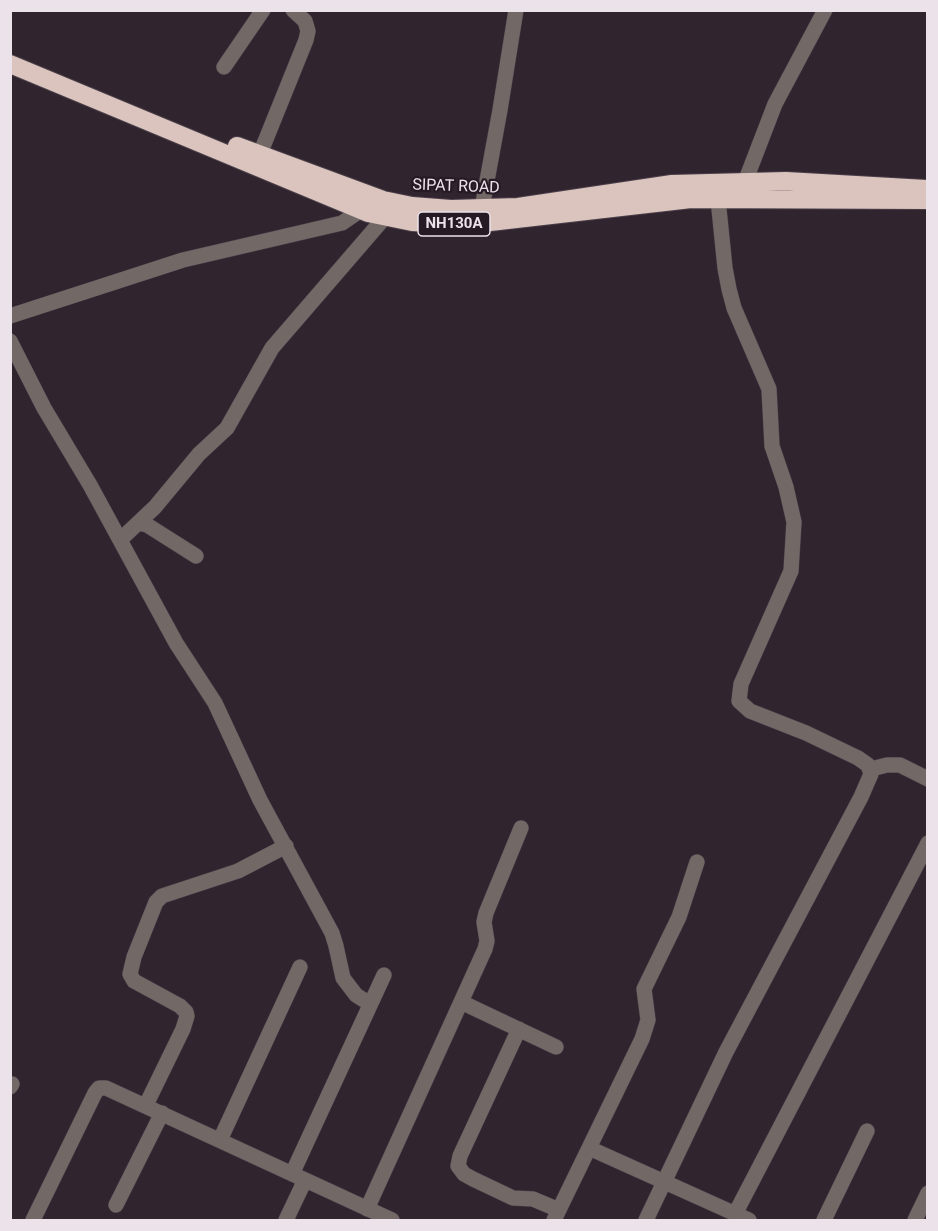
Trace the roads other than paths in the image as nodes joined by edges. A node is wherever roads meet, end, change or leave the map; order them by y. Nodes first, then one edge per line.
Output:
1 (263, 10) edge
2 (292, 10) edge
3 (516, 10) edge
4 (821, 13) edge
5 (10, 53) edge
6 (10, 64) edge
7 (224, 68) dead end
8 (260, 154) junction
9 (745, 182) junction
10 (927, 189) edge
11 (718, 199) junction
12 (927, 200) edge
13 (482, 208) junction
14 (361, 210) junction
15 (385, 217) junction
16 (10, 316) edge
17 (10, 341) edge
18 (139, 523) junction
19 (120, 540) junction
20 (196, 556) dead end
21 (870, 769) junction
22 (927, 779) edge
23 (520, 828) dead end
24 (927, 843) edge
25 (286, 846) junction
26 (697, 862) dead end
27 (300, 967) dead end
28 (384, 975) dead end
29 (461, 1002) junction
30 (370, 1004) junction
31 (519, 1029) junction
32 (556, 1047) dead end
33 (146, 1106) junction
34 (162, 1113) junction
35 (867, 1131) dead end
36 (220, 1140) junction
37 (589, 1148) junction
38 (298, 1177) junction
39 (664, 1181) junction
40 (927, 1193) edge
41 (117, 1205) dead end
42 (370, 1214) edge
43 (735, 1214) junction
44 (556, 1215) edge
45 (33, 1221) edge
46 (286, 1221) edge
47 (392, 1221) edge
48 (646, 1221) edge
49 (749, 1221) edge
50 (824, 1221) edge
51 (915, 1221) edge

1 - 7 street
2 - 8 street
3 - 13 street
4 - 9 street
5 - 8 highway, SIPAT ROAD / NH130A
6 - 14 highway, NH130A
8 - 13 highway, SIPAT ROAD / NH130A
9 - 10 highway, SIPAT ROAD / NH130A
9 - 13 highway, SIPAT ROAD / NH130A
11 - 12 highway, NH130A
11 - 15 highway, NH130A
11 - 21 street
14 - 15 highway, NH130A
14 - 16 street
15 - 18 street
17 - 19 street
18 - 19 street
18 - 20 street
19 - 25 street
21 - 22 street
21 - 39 street
23 - 29 street
24 - 43 street
25 - 30 street
25 - 33 street
26 - 37 street
27 - 36 street
28 - 30 street
29 - 31 street
29 - 42 street
30 - 38 street
31 - 32 street
31 - 44 street
33 - 34 street
33 - 45 street
34 - 36 street
34 - 41 street
35 - 50 street
36 - 38 street
37 - 39 street
37 - 44 street
38 - 42 street
38 - 46 street
39 - 43 street
39 - 48 street
40 - 51 street
42 - 47 street
43 - 49 street

